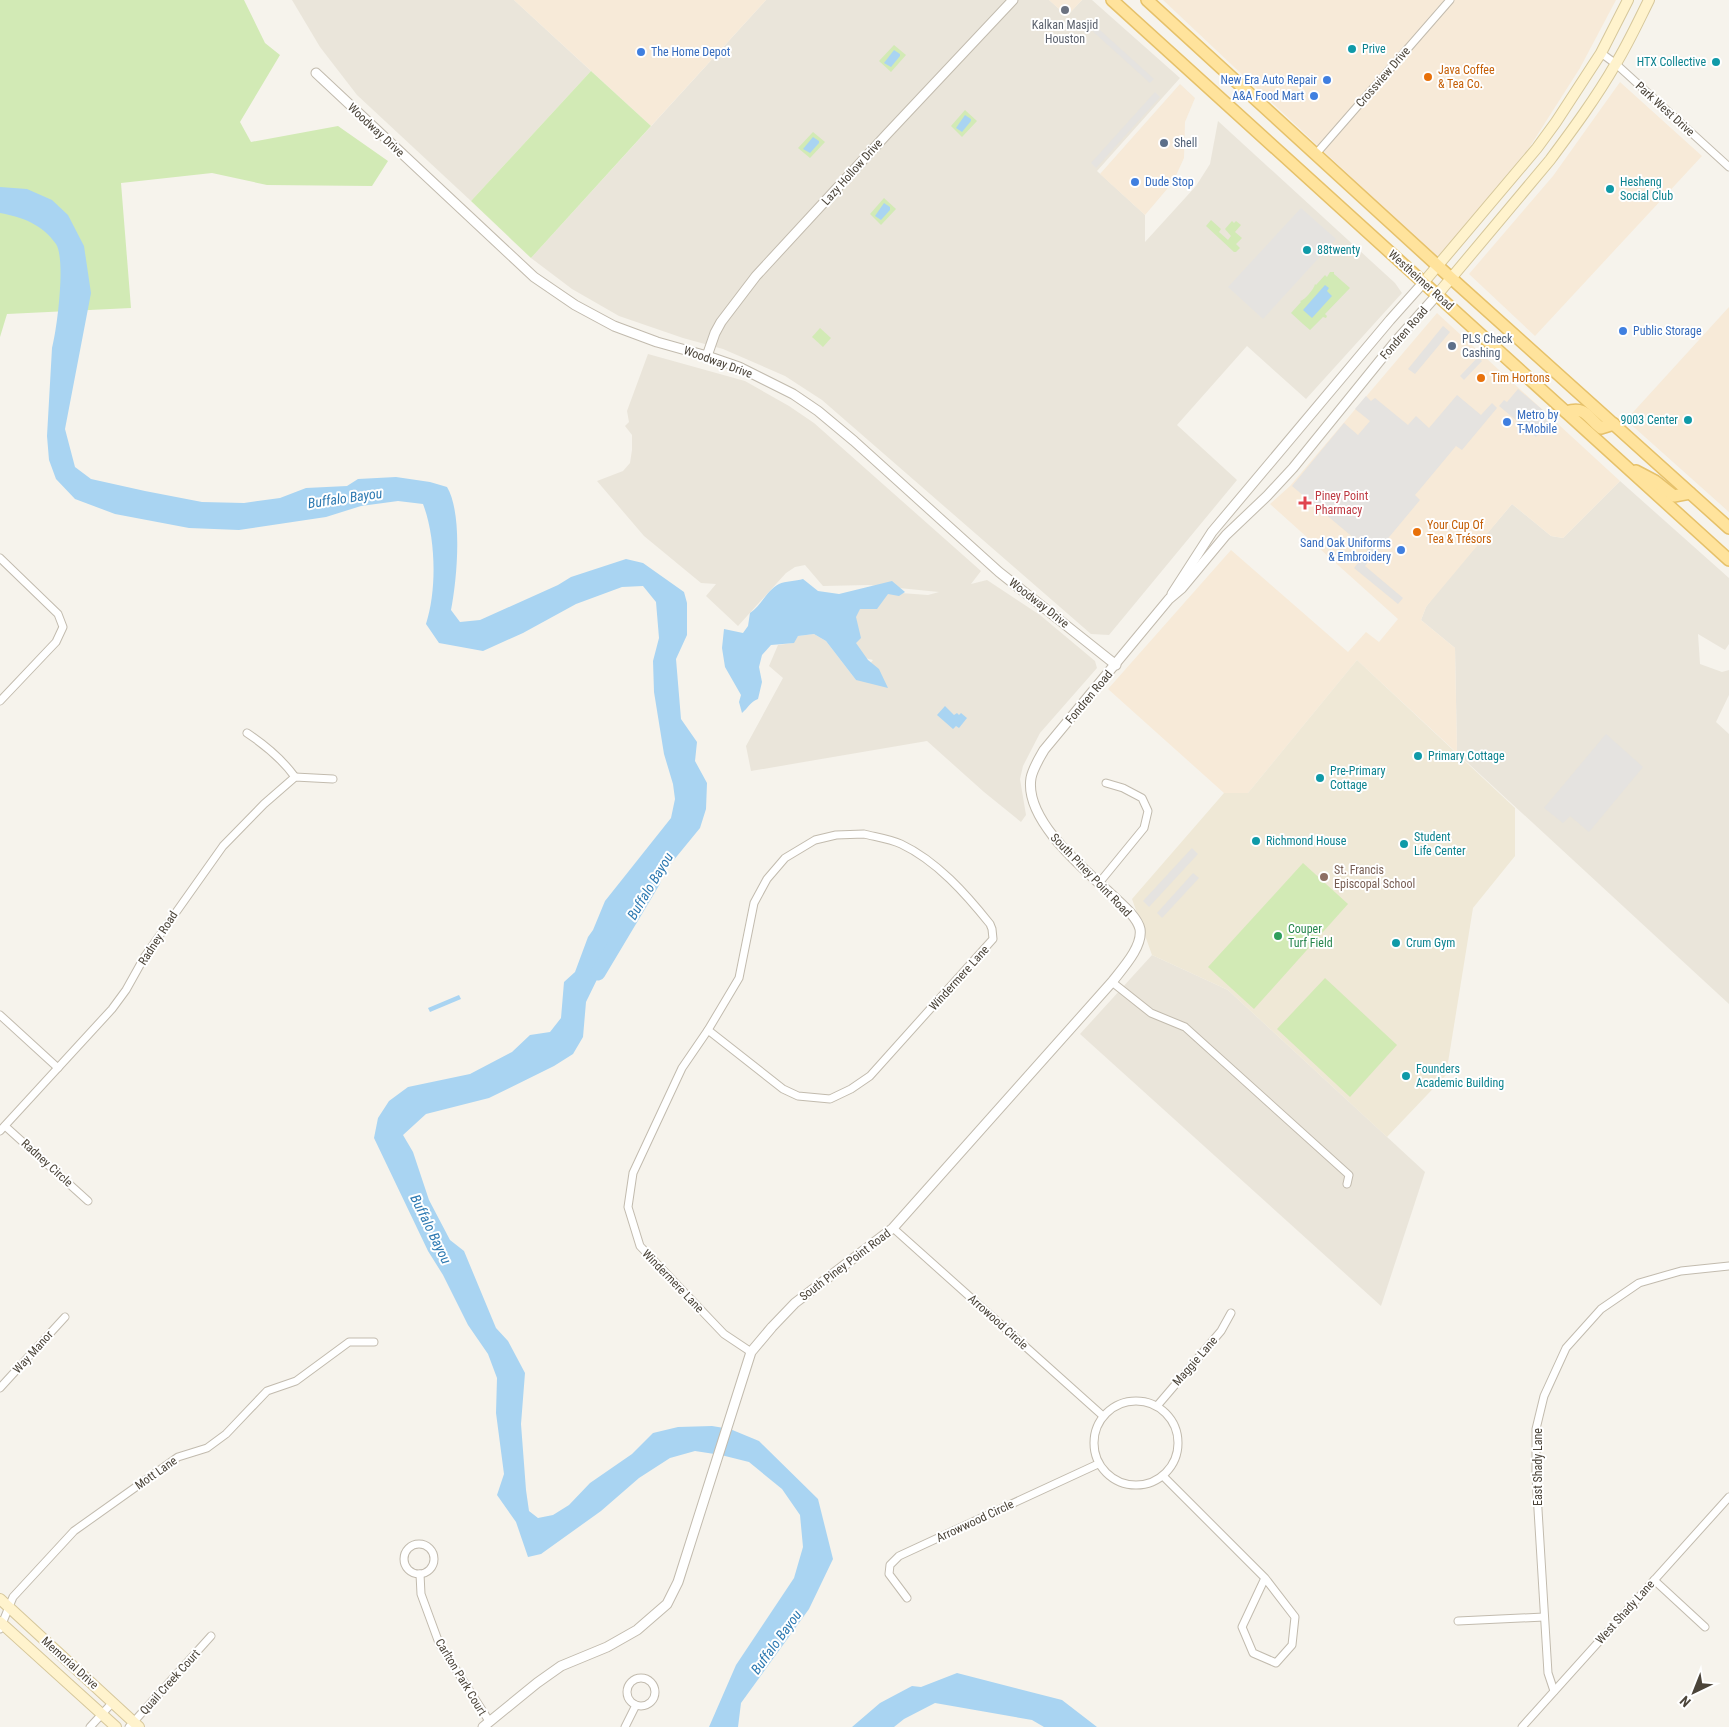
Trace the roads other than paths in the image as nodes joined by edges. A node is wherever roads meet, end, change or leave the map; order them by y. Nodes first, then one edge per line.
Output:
1 (1013, 0) edge
2 (1112, 0) edge
3 (1147, 0) edge
4 (1450, 0) edge
5 (1628, 0) edge
6 (1649, 0) edge
7 (1601, 53) junction
8 (1616, 64) junction
9 (316, 73) dead end
10 (1315, 155) junction
11 (1729, 167) edge
12 (1438, 266) junction
13 (1451, 278) junction
14 (1423, 283) junction
15 (1437, 295) junction
16 (707, 356) junction
17 (1566, 412) junction
18 (1614, 424) junction
19 (1627, 468) junction
20 (1690, 493) junction
21 (1729, 528) edge
22 (0, 558) edge
23 (1729, 560) edge
24 (1169, 599) junction
25 (1116, 665) junction
26 (0, 702) edge
27 (247, 733) dead end
28 (294, 777) junction
29 (333, 778) dead end
30 (1106, 783) dead end
31 (1035, 804) joint
32 (1099, 883) junction
33 (1112, 982) junction
34 (0, 1015) edge
35 (708, 1030) junction
36 (58, 1068) junction
37 (3, 1129) edge
38 (1347, 1184) dead end
39 (88, 1201) dead end
40 (893, 1228) junction
41 (1729, 1266) edge
42 (1231, 1313) dead end
43 (65, 1317) dead end
44 (374, 1342) dead end
45 (751, 1352) junction
46 (0, 1388) edge
47 (1157, 1406) junction
48 (1103, 1416) junction
49 (1098, 1464) junction
50 (1163, 1476) junction
51 (1729, 1497) edge
52 (420, 1574) junction
53 (1265, 1578) junction
54 (1654, 1580) junction
55 (907, 1598) dead end
56 (0, 1599) edge
57 (9, 1607) junction
58 (1544, 1617) junction
59 (1458, 1621) dead end
60 (1, 1625) edge
61 (1705, 1627) dead end
62 (211, 1636) dead end
63 (1554, 1691) junction
64 (112, 1702) junction
65 (636, 1704) dead end
66 (102, 1714) junction
67 (486, 1724) edge
68 (134, 1725) edge
69 (90, 1727) edge
70 (116, 1727) edge
71 (626, 1727) edge
72 (1522, 1727) edge

1 - 16 street, Lazy Hollow Drive
2 - 14 main road, Westheimer Road
3 - 10 main road, Westheimer Road
4 - 10 street, Crossview Drive
5 - 7 main road, Fondren Road
6 - 8 main road, Fondren Road
7 - 8 street, Park West Drive
7 - 12 main road, Fondren Road
8 - 11 street, Park West Drive
8 - 13 main road, Fondren Road
9 - 16 street, Woodway Drive
10 - 12 main road, Westheimer Road
12 - 13 main road, Westheimer Road
12 - 14 main road, Fondren Road
13 - 15 main road, Fondren Road
13 - 18 main road, Westheimer Road
14 - 15 main road, Westheimer Road
14 - 24 street, Fondren Road
15 - 17 main road, Westheimer Road
15 - 24 street, Fondren Road
16 - 25 street, Woodway Drive
17 - 18 main road
17 - 19 main road, Westheimer Road
18 - 20 main road, Westheimer Road
19 - 20 main road
19 - 23 main road, Westheimer Road
20 - 21 main road, Westheimer Road
22 - 26 street
24 - 25 street, Fondren Road
25 - 31 street, Fondren Road
27 - 28 street
28 - 29 street
28 - 36 street, Radney Road
30 - 32 street
31 - 32 street, South Piney Point Road
32 - 33 street, South Piney Point Road
33 - 38 street
33 - 40 street, South Piney Point Road
34 - 36 street
35 - 35 street, Windermere Lane
35 - 45 street, Windermere Lane
36 - 37 street, Radney Road
37 - 39 street, Radney Circle
40 - 45 street, South Piney Point Road
40 - 48 street, Arrowood Circle
41 - 58 street, East Shady Lane
42 - 47 street, Maggie Lane
43 - 46 street, Way Manor
44 - 57 street, Mott Lane
45 - 67 street, South Piney Point Road
47 - 48 street
47 - 50 street
48 - 49 street
49 - 50 street
49 - 55 street, Arrowwood Circle
50 - 53 street
51 - 54 street, West Shady Lane
52 - 52 street
52 - 67 street, Carlton Park Court
53 - 53 street
54 - 61 street
54 - 63 street, West Shady Lane
56 - 57 main road, Memorial Drive
57 - 60 street, Mott Lane
57 - 64 main road, Memorial Drive
58 - 59 street
58 - 63 street, East Shady Lane
60 - 66 main road, Memorial Drive
62 - 68 street, Quail Creek Court
63 - 72 street, West Shady Lane
64 - 66 street
64 - 68 main road, Memorial Drive
65 - 71 street
66 - 69 street
66 - 70 main road, Memorial Drive

